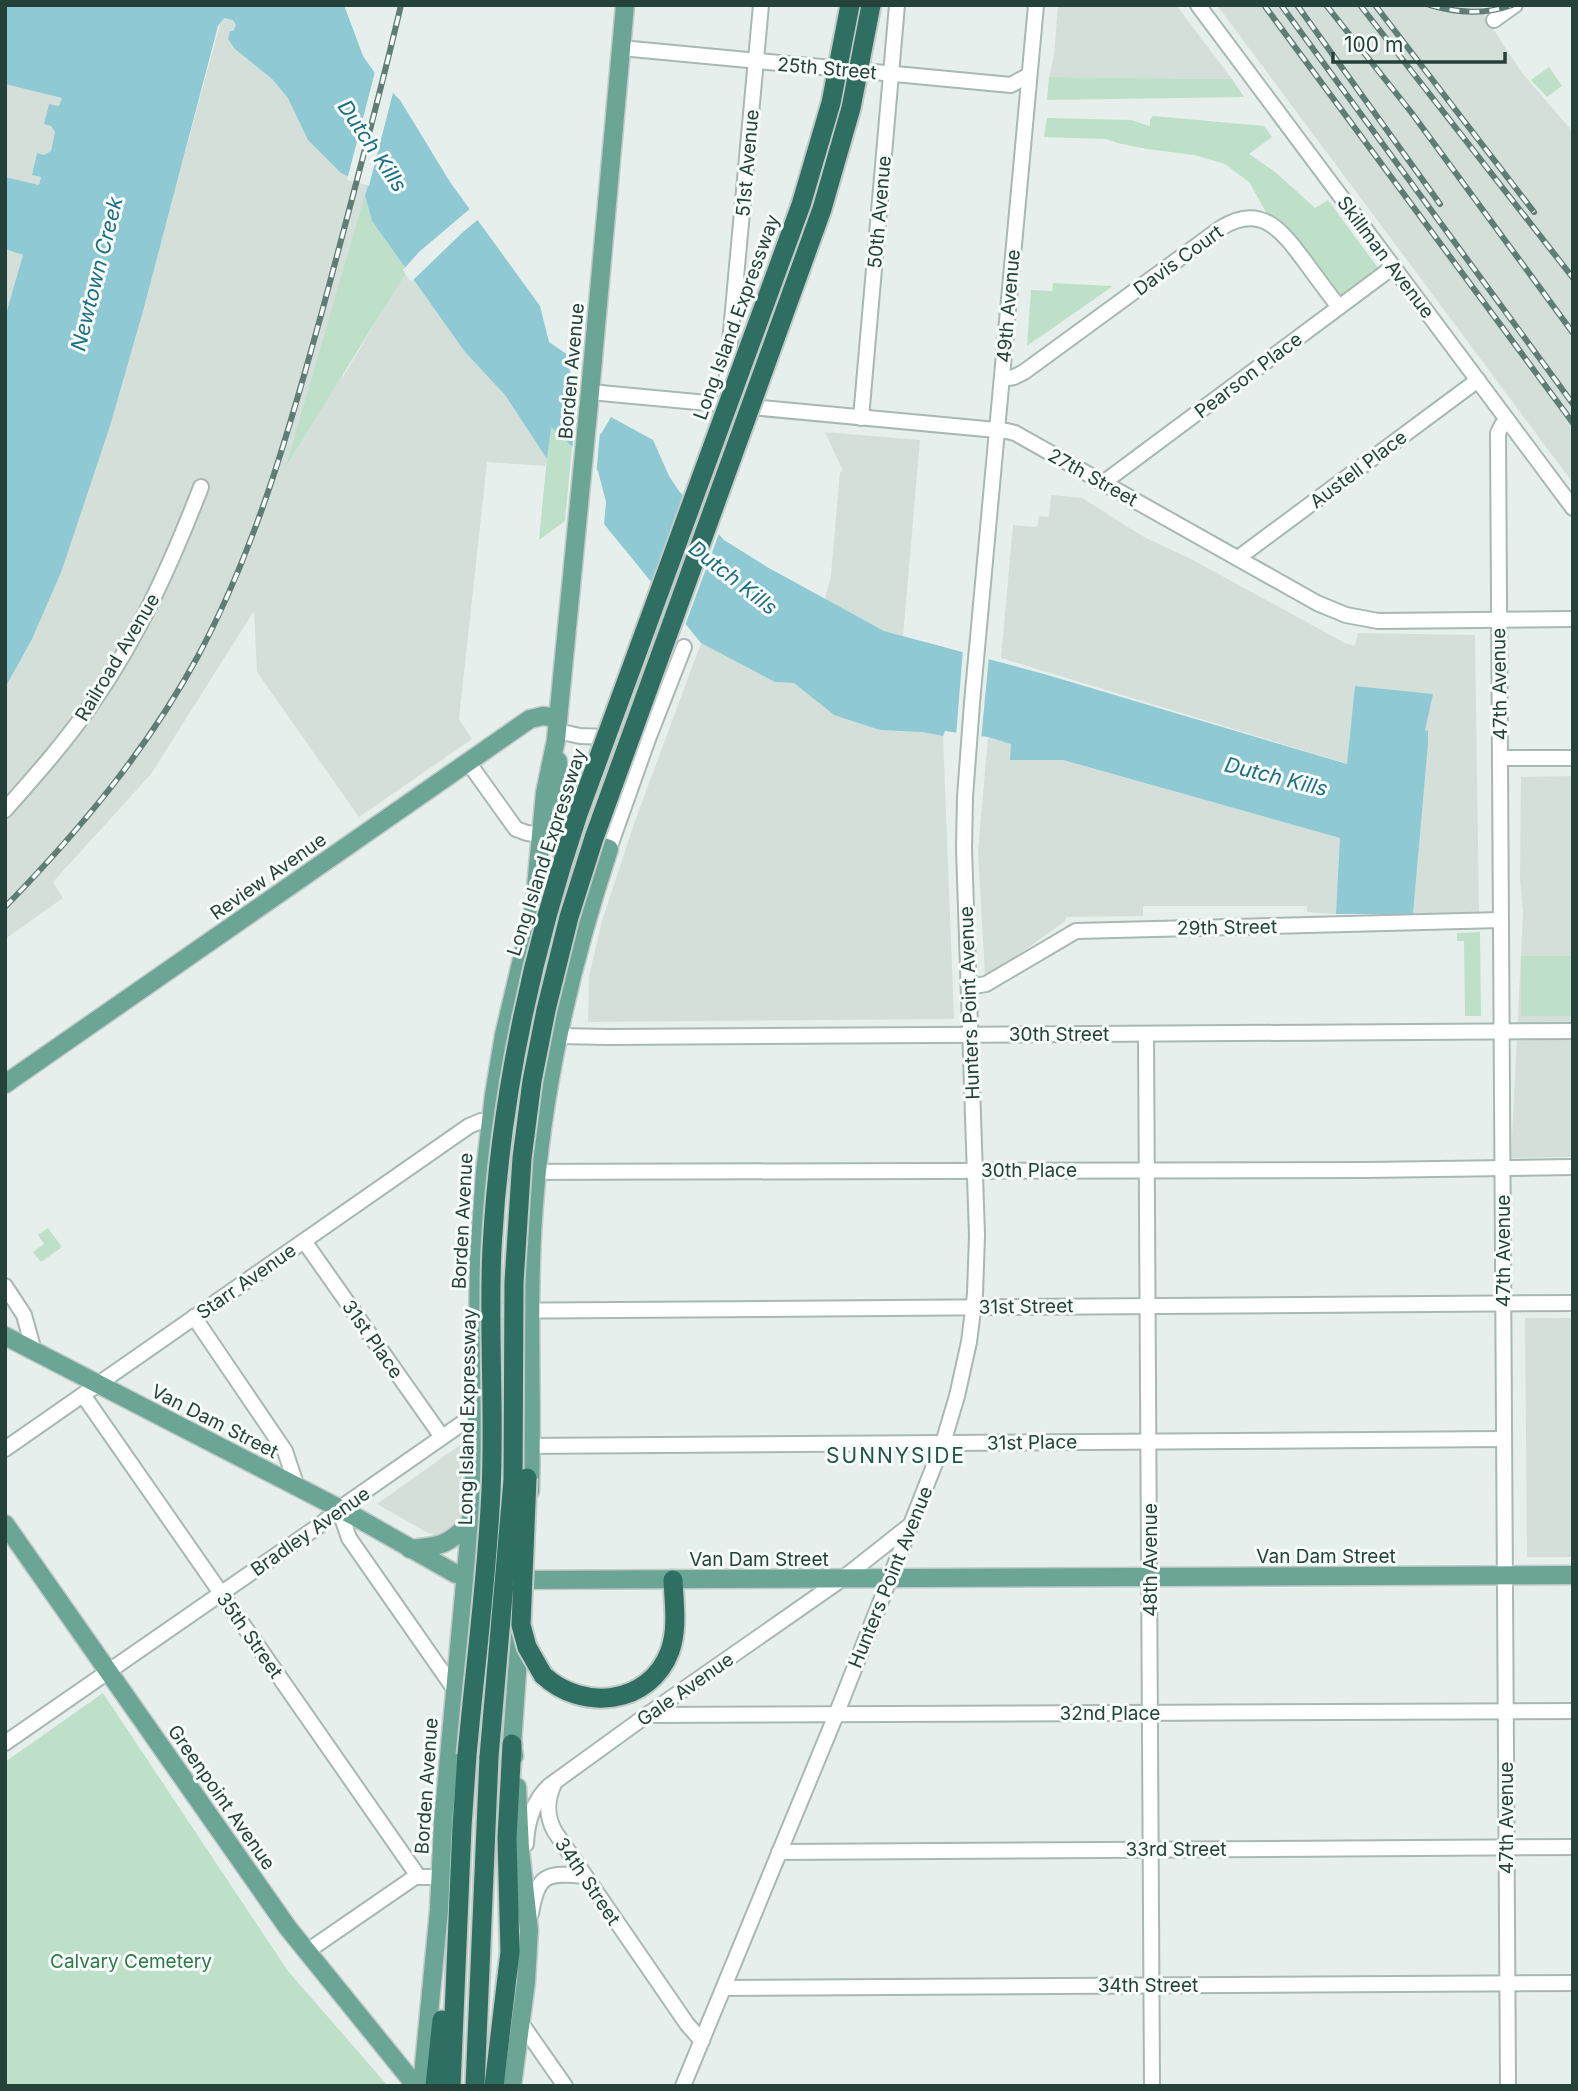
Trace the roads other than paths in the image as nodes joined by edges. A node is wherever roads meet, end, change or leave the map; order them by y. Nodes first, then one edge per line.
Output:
1 (625, 5) edge
2 (761, 5) edge
3 (850, 5) edge
4 (871, 5) edge
5 (897, 5) edge
6 (1036, 5) edge
7 (1198, 5) edge
8 (1515, 5) edge
9 (1494, 20) dead end
10 (621, 48) junction
11 (756, 62) junction
12 (891, 74) junction
13 (1030, 75) junction
14 (1394, 267) junction
15 (1339, 307) junction
16 (1002, 379) junction
17 (1478, 380) junction
18 (590, 392) junction
19 (724, 405) junction
20 (861, 418) junction
21 (1508, 421) junction
22 (997, 430) junction
23 (1103, 483) junction
24 (201, 487) dead end
25 (1573, 508) edge
26 (1238, 558) junction
27 (980, 607) joint
28 (1573, 619) edge
29 (1498, 620) junction
30 (684, 647) dead end
31 (557, 730) junction
32 (648, 739) junction
33 (1500, 758) junction
34 (1573, 758) edge
35 (468, 762) junction
36 (5, 810) edge
37 (542, 835) junction
38 (590, 842) junction
39 (609, 849) junction
40 (537, 889) junction
41 (1501, 920) junction
42 (969, 987) junction
43 (1501, 1031) junction
44 (1573, 1031) edge
45 (1146, 1034) junction
46 (504, 1035) junction
47 (970, 1035) junction
48 (558, 1037) junction
49 (5, 1084) edge
50 (491, 1120) junction
51 (1573, 1167) edge
52 (1502, 1168) junction
53 (975, 1170) junction
54 (1147, 1170) junction
55 (485, 1171) junction
56 (537, 1172) junction
57 (304, 1241) junction
58 (5, 1286) edge
59 (1503, 1303) junction
60 (1573, 1303) edge
61 (974, 1306) junction
62 (1148, 1306) junction
63 (530, 1310) junction
64 (478, 1311) junction
65 (194, 1317) junction
66 (5, 1336) edge
67 (34, 1351) junction
68 (513, 1353) junction
69 (99, 1384) junction
70 (83, 1395) junction
71 (477, 1413) junction
72 (443, 1437) junction
73 (1504, 1439) junction
74 (1149, 1441) junction
75 (943, 1443) junction
76 (476, 1446) junction
77 (531, 1446) junction
78 (5, 1449) edge
79 (296, 1487) junction
80 (339, 1509) junction
81 (471, 1522) junction
82 (5, 1524) edge
83 (910, 1525) junction
84 (410, 1549) junction
85 (1505, 1575) junction
86 (1573, 1575) edge
87 (466, 1577) junction
88 (1150, 1577) junction
89 (890, 1578) junction
90 (842, 1579) junction
91 (673, 1580) junction
92 (524, 1581) junction
93 (221, 1594) junction
94 (109, 1673) junction
95 (455, 1690) junction
96 (1506, 1711) junction
97 (1573, 1711) edge
98 (1150, 1713) junction
99 (647, 1715) junction
100 (836, 1715) junction
101 (5, 1743) edge
102 (512, 1744) junction
103 (555, 1782) junction
104 (1506, 1847) junction
105 (1573, 1847) edge
106 (1151, 1849) junction
107 (779, 1852) junction
108 (584, 1875) junction
109 (418, 1876) junction
110 (441, 1877) junction
111 (524, 1892) junction
112 (529, 1930) junction
113 (457, 1932) junction
114 (306, 1952) junction
115 (1508, 1983) junction
116 (1573, 1983) edge
117 (1152, 1985) junction
118 (724, 1988) junction
119 (521, 2023) junction
120 (702, 2041) junction
121 (416, 2086) edge
122 (422, 2086) edge
123 (435, 2086) edge
124 (450, 2086) edge
125 (475, 2086) edge
126 (494, 2086) edge
127 (512, 2086) edge
128 (565, 2086) edge
129 (683, 2086) edge
130 (1152, 2086) edge
131 (1508, 2086) edge

1 - 10 main road, Borden Avenue
2 - 11 street, 51st Avenue
3 - 113 highway, Long Island Expressway, bridge
4 - 68 highway, bridge
5 - 12 street, 50th Avenue
6 - 13 street, 49th Avenue
7 - 14 street, Skillman Avenue
8 - 9 street
10 - 11 street, 25th Street
10 - 18 main road, Borden Avenue
11 - 12 street, 25th Street
11 - 19 street, 51st Avenue
12 - 13 street, 25th Street
12 - 20 street, 50th Avenue
13 - 16 street, 49th Avenue
14 - 15 street, Pearson Place
14 - 17 street, Skillman Avenue
15 - 16 street, Davis Court
15 - 23 street, Pearson Place
16 - 22 street, 49th Avenue
17 - 21 street, Skillman Avenue
17 - 26 street, Austell Place
18 - 19 street, 27th Street
18 - 31 main road, Borden Avenue
19 - 20 street, 27th Street
20 - 22 street, 27th Street
21 - 25 street, Skillman Avenue
21 - 29 street, 47th Avenue
22 - 23 street, 27th Street
22 - 27 street, 49th Avenue
23 - 26 street, 27th Street
24 - 36 street, Railroad Avenue
26 - 29 street, 27th Street
27 - 42 street, Hunters Point Avenue
28 - 29 street, 27th Street
29 - 33 street, 47th Avenue
30 - 32 street
31 - 32 street, Review Avenue
31 - 35 main road, Review Avenue
31 - 37 main road, Borden Avenue
31 - 38 main road, Borden Avenue
32 - 39 street
33 - 34 street
33 - 41 street, 47th Avenue
35 - 37 street
35 - 49 main road, Review Avenue
37 - 38 main road
37 - 40 main road, Borden Avenue
38 - 39 main road, Borden Avenue
38 - 40 main road
39 - 48 main road
40 - 46 main road, Borden Avenue
41 - 42 street, 29th Street
41 - 43 street, 47th Avenue
42 - 47 street, Hunters Point Avenue
43 - 44 street, 30th Street
43 - 45 street, 30th Street
43 - 52 street, 47th Avenue
45 - 47 street, 30th Street
45 - 54 street, 48th Avenue
46 - 48 street, 30th Street
46 - 50 main road, Borden Avenue
47 - 48 street, 30th Street
47 - 53 street, Hunters Point Avenue
48 - 56 main road
50 - 55 main road, Borden Avenue
50 - 57 street, Starr Avenue
51 - 52 street, 30th Place
52 - 54 street, 30th Place
52 - 59 street, 47th Avenue
53 - 54 street, 30th Place
53 - 56 street, 30th Place
53 - 61 street, Hunters Point Avenue
54 - 62 street, 48th Avenue
55 - 56 street, 30th Place
55 - 64 main road, Borden Avenue
56 - 63 main road
57 - 65 street, Starr Avenue
57 - 72 street, 31st Place
58 - 67 street
59 - 60 street, 31st Street
59 - 62 street, 31st Street
59 - 73 street, 47th Avenue
61 - 62 street, 31st Street
61 - 63 street, 31st Street
61 - 75 street, Hunters Point Avenue
62 - 74 street, 48th Avenue
63 - 64 street, 31st Street
63 - 77 main road
64 - 71 main road, Borden Avenue
65 - 69 street, Starr Avenue
65 - 79 street
66 - 67 main road, Van Dam Street
67 - 69 main road, Van Dam Street
68 - 91 highway, bridge
68 - 125 highway, bridge
69 - 70 street, Starr Avenue
69 - 79 main road, Van Dam Street
70 - 78 street, Starr Avenue
70 - 93 street, 35th Street
71 - 72 street, Bradley Avenue
71 - 76 main road, Borden Avenue
72 - 80 street, Bradley Avenue
73 - 74 street, 31st Place
73 - 85 street, 47th Avenue
74 - 75 street, 31st Place
74 - 88 street, 48th Avenue
75 - 77 street, 31st Place
75 - 83 street, Hunters Point Avenue
76 - 77 street, 31st Place
76 - 81 main road, Borden Avenue
77 - 92 main road
79 - 80 main road, Van Dam Street
80 - 84 main road, Van Dam Street
80 - 93 street, Bradley Avenue
80 - 95 street
81 - 84 main road
81 - 87 main road, Borden Avenue
82 - 94 main road, Greenpoint Avenue
83 - 89 street, Hunters Point Avenue
83 - 90 street, Gale Avenue
84 - 87 main road, Van Dam Street
85 - 86 main road, Van Dam Street
85 - 88 main road, Van Dam Street
85 - 96 street, 47th Avenue
87 - 92 main road, Van Dam Street
87 - 95 main road, Borden Avenue
88 - 89 main road, Van Dam Street
88 - 98 street, 48th Avenue
89 - 90 main road, Van Dam Street
89 - 100 street, Hunters Point Avenue
90 - 91 main road, Van Dam Street
90 - 99 street, Gale Avenue
91 - 92 main road, Van Dam Street
92 - 102 main road
93 - 94 street, Bradley Avenue
93 - 109 street, 35th Street
94 - 101 street, Bradley Avenue
94 - 114 main road, Greenpoint Avenue
95 - 110 main road, Borden Avenue
96 - 97 street, 32nd Place
96 - 98 street, 32nd Place
96 - 104 street, 47th Avenue
98 - 100 street, 32nd Place
98 - 106 street, 48th Avenue
99 - 100 street, 32nd Place
99 - 103 street, Gale Avenue
100 - 107 street, Hunters Point Avenue
102 - 111 main road
102 - 126 highway
103 - 108 street, 34th Street
103 - 111 street, Gale Avenue
104 - 105 street, 33rd Street
104 - 106 street, 33rd Street
104 - 115 street, 47th Avenue
106 - 107 street, 33rd Street
106 - 117 street, 48th Avenue
107 - 118 street, Hunters Point Avenue
108 - 112 street
108 - 120 street, 34th Street
109 - 110 street
109 - 114 street
110 - 122 main road, Borden Avenue
111 - 112 main road
112 - 119 main road
113 - 123 highway
113 - 124 highway, Long Island Expressway
114 - 121 main road, Greenpoint Avenue
115 - 116 street, 34th Street
115 - 117 street, 34th Street
115 - 131 street, 47th Avenue
117 - 118 street, 34th Street
117 - 130 street, 48th Avenue
118 - 120 street, Hunters Point Avenue
119 - 127 main road
119 - 128 street
120 - 129 street, Hunters Point Avenue

